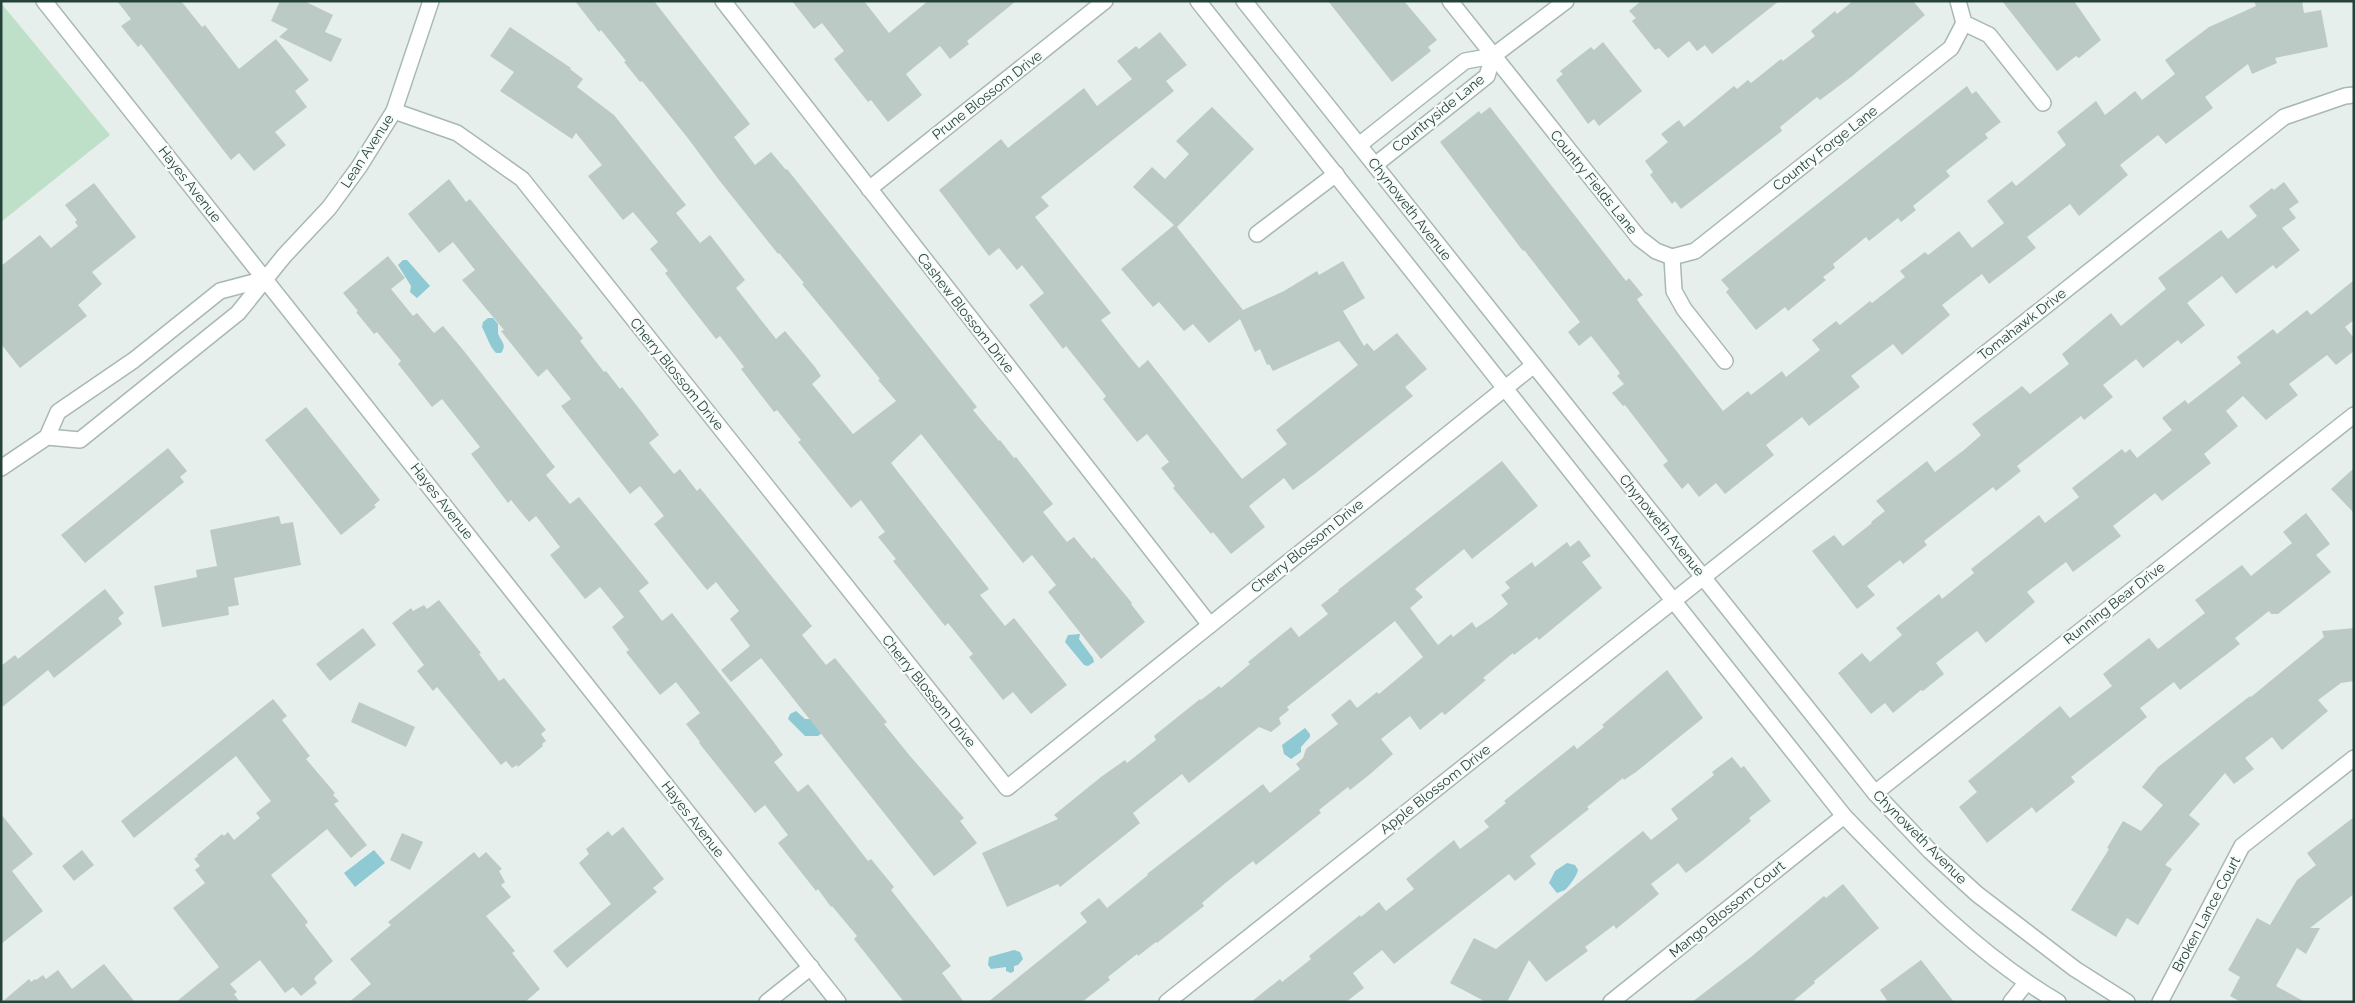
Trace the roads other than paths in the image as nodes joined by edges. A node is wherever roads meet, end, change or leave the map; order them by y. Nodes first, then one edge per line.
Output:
1 (44, 1) edge
2 (431, 1) edge
3 (723, 1) edge
4 (1105, 1) edge
5 (1198, 1) edge
6 (1244, 1) edge
7 (1450, 1) edge
8 (1566, 1) edge
9 (1958, 1) edge
10 (1964, 23) junction
11 (1492, 56) junction
12 (2354, 95) edge
13 (2043, 103) dead end
14 (394, 111) junction
15 (1360, 145) junction
16 (1374, 165) junction
17 (1336, 174) junction
18 (869, 189) junction
19 (1257, 234) dead end
20 (1672, 257) junction
21 (265, 279) junction
22 (1725, 361) dead end
23 (1534, 365) junction
24 (1505, 387) junction
25 (2354, 415) edge
26 (47, 437) junction
27 (1, 468) edge
28 (1703, 576) junction
29 (1673, 600) junction
30 (1210, 625) junction
31 (2354, 758) edge
32 (1875, 793) junction
33 (1844, 816) junction
34 (811, 967) junction
35 (2026, 983) junction
36 (1168, 1001) edge
37 (767, 1002) edge
38 (838, 1002) edge
39 (1611, 1002) edge
40 (2011, 1002) edge
41 (2058, 1002) edge
42 (2127, 1002) edge
43 (2160, 1002) edge

1 - 21 street, Hayes Avenue
2 - 14 street, Lean Avenue
3 - 18 street, Cashew Blossom Drive
4 - 18 street, Prune Blossom Drive
5 - 17 street
6 - 15 street, Chynoweth Avenue
7 - 11 street, Country Fields Lane
8 - 11 street, Countryside Lane
9 - 10 street
10 - 13 street
10 - 20 street, Country Forge Lane
11 - 15 street, Countryside Lane
11 - 16 street, Countryside Lane
11 - 20 street, Country Fields Lane
12 - 28 street, Tomahawk Drive
14 - 21 street, Lean Avenue
14 - 30 street, Cherry Blossom Drive
15 - 16 street, Chynoweth Avenue
16 - 23 street, Chynoweth Avenue
17 - 19 street
17 - 24 street
18 - 30 street, Cashew Blossom Drive
20 - 22 street
21 - 26 street
21 - 26 street, Lean Avenue
21 - 34 street, Hayes Avenue
23 - 24 street, Cherry Blossom Drive
23 - 28 street, Chynoweth Avenue
24 - 29 street
24 - 30 street, Cherry Blossom Drive
25 - 32 street, Running Bear Drive
26 - 27 street
28 - 29 street, Apple Blossom Drive
28 - 32 street, Chynoweth Avenue
29 - 33 street
29 - 36 street, Apple Blossom Drive
31 - 43 street, Broken Lance Court
32 - 42 street, Chynoweth Avenue
33 - 35 street
33 - 39 street, Mango Blossom Court
34 - 37 street
34 - 38 street, Hayes Avenue
35 - 40 street
35 - 41 street

